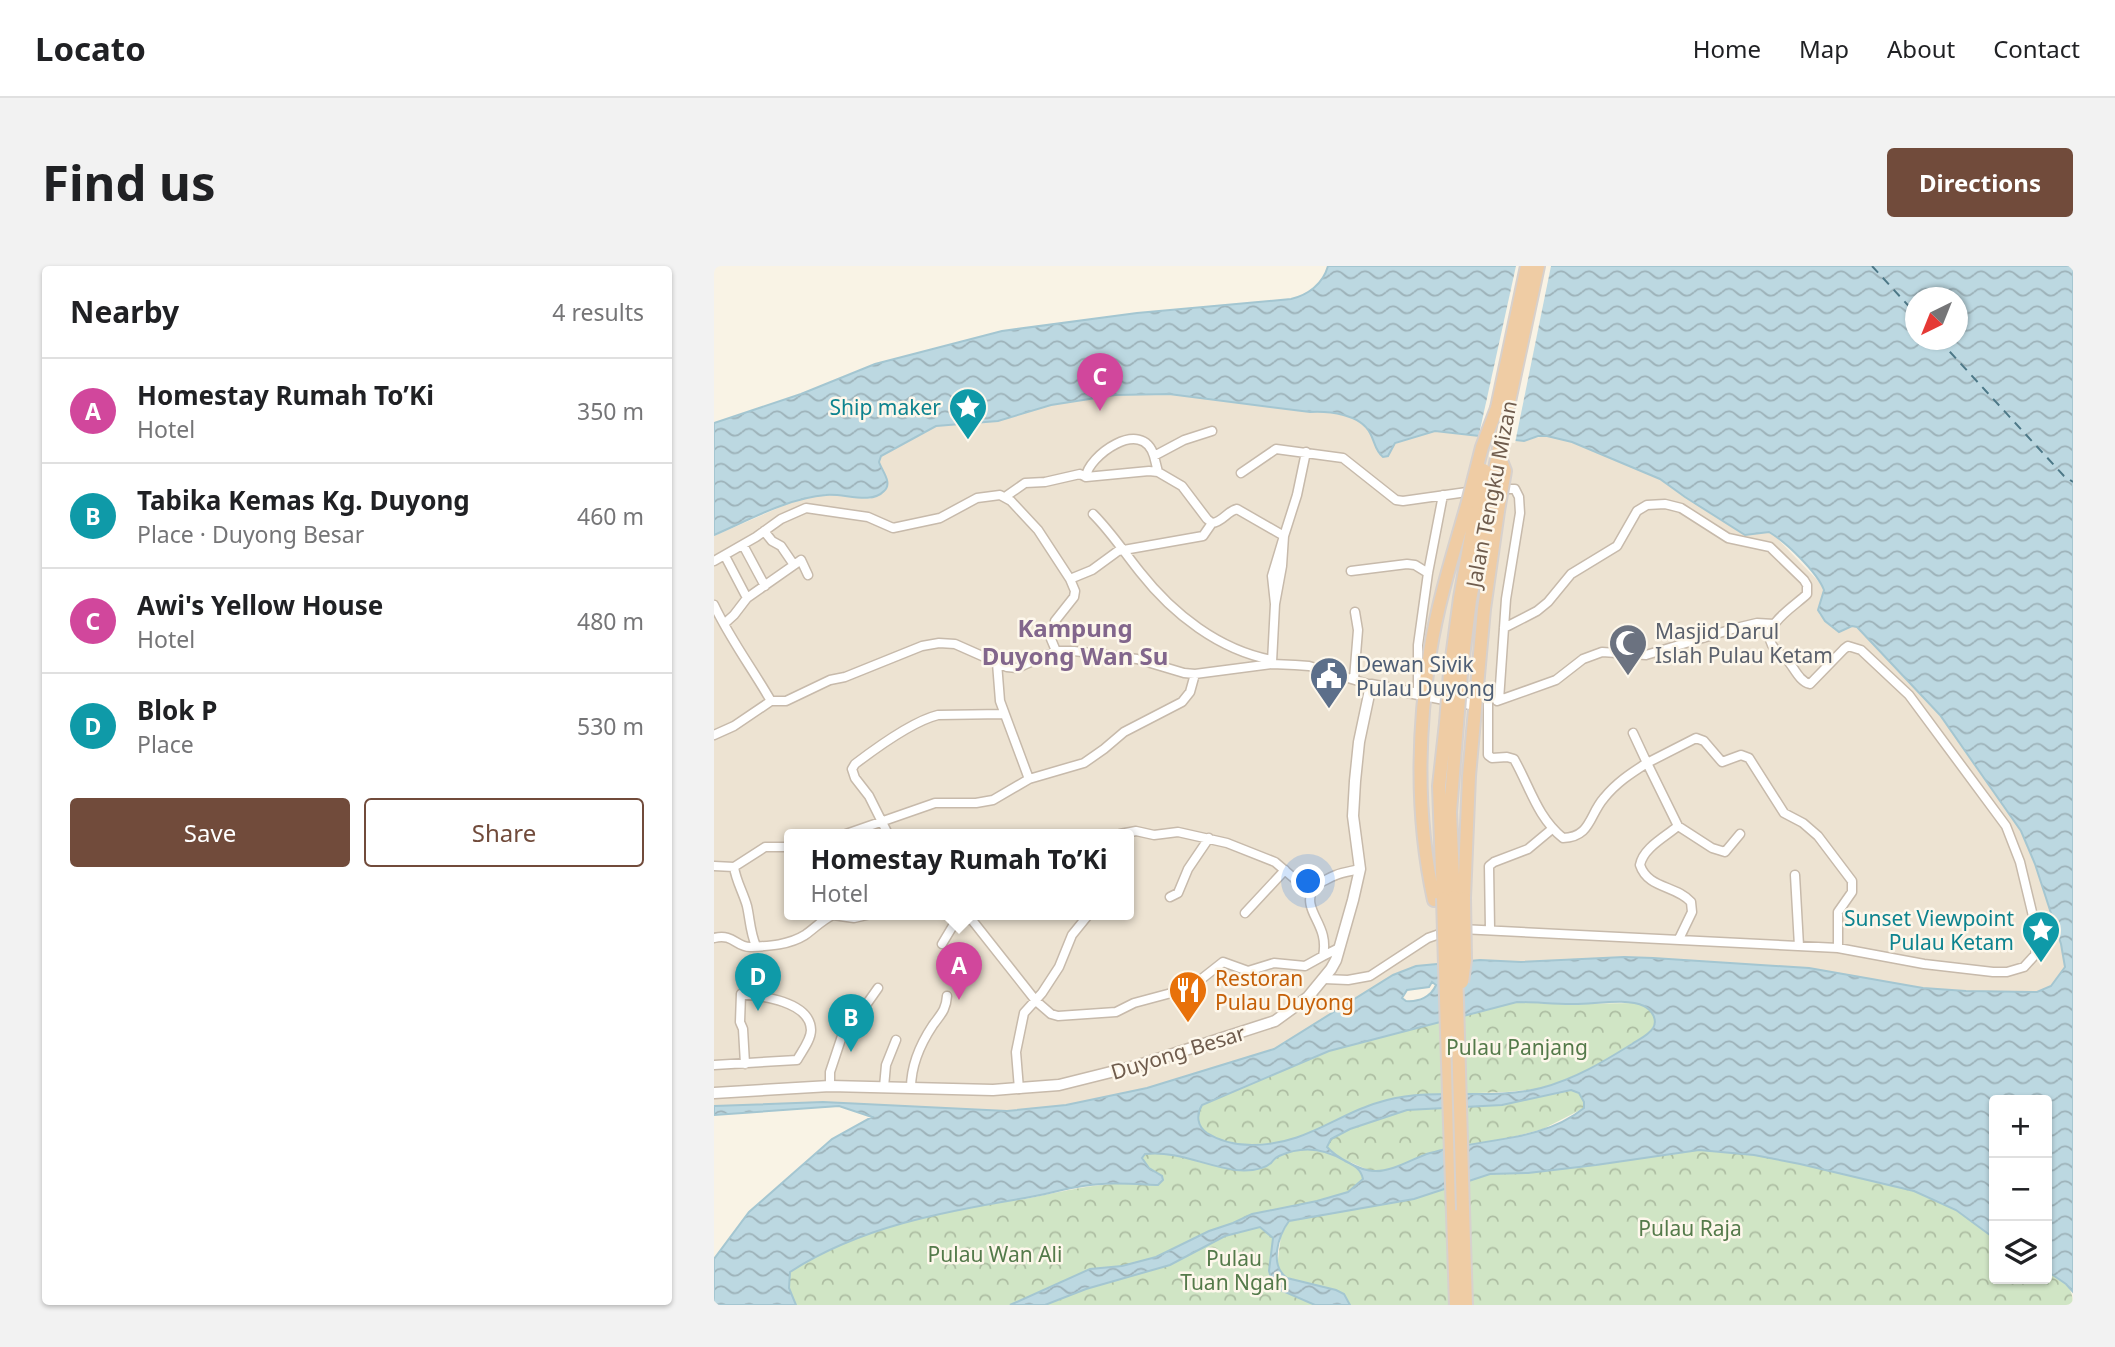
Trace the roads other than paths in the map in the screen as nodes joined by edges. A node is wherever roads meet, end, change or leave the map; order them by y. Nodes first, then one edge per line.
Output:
1 (1527, 266) edge
2 (1538, 266) edge
3 (1212, 431) dead end
4 (1306, 452) junction
5 (1154, 456) junction
6 (1158, 472) junction
7 (1241, 473) dead end
8 (1086, 477) junction
9 (1443, 495) junction
10 (1005, 497) junction
11 (1483, 505) junction
12 (1093, 514) dead end
13 (1212, 523) junction
14 (764, 531) junction
15 (1284, 536) junction
16 (743, 545) junction
17 (1124, 550) junction
18 (725, 556) junction
19 (714, 561) edge
20 (794, 565) junction
21 (1351, 571) dead end
22 (1428, 573) junction
23 (808, 575) dead end
24 (1070, 579) junction
25 (765, 586) junction
26 (747, 598) junction
27 (714, 605) edge
28 (1355, 612) dead end
29 (724, 624) junction
30 (1774, 624) junction
31 (1504, 628) junction
32 (1056, 651) junction
33 (1272, 662) junction
34 (997, 663) junction
35 (1195, 674) junction
36 (1354, 679) junction
37 (1371, 685) junction
38 (1422, 695) junction
39 (1499, 700) junction
40 (771, 701) junction
41 (1482, 704) junction
42 (1004, 714) junction
43 (1633, 733) dead end
44 (714, 735) edge
45 (1647, 763) junction
46 (1029, 779) junction
47 (883, 822) junction
48 (1678, 826) junction
49 (857, 829) edge
50 (886, 829) edge
51 (1552, 829) junction
52 (1134, 831) edge
53 (1740, 834) dead end
54 (1209, 838) junction
55 (784, 847) edge
56 (714, 866) edge
57 (734, 867) junction
58 (1360, 869) junction
59 (1284, 870) junction
60 (1795, 875) dead end
61 (1313, 887) junction
62 (1170, 897) dead end
63 (1449, 898) junction
64 (1245, 913) dead end
65 (825, 920) edge
66 (956, 920) edge
67 (974, 920) edge
68 (1086, 920) edge
69 (1490, 929) junction
70 (714, 938) edge
71 (1679, 939) junction
72 (942, 944) dead end
73 (755, 946) junction
74 (1798, 946) junction
75 (1339, 948) junction
76 (1838, 948) junction
77 (1323, 956) junction
78 (1324, 979) junction
79 (878, 988) dead end
80 (947, 996) dead end
81 (1035, 1000) junction
82 (896, 1040) dead end
83 (745, 1064) junction
84 (714, 1065) edge
85 (830, 1086) junction
86 (884, 1087) junction
87 (911, 1088) junction
88 (1018, 1089) junction
89 (714, 1093) edge
90 (1457, 1210) junction
91 (1456, 1305) edge
92 (1466, 1305) edge

1 - 11 highway, Jalan Tengku Mizan, bridge
2 - 11 highway, Jalan Tengku Mizan, bridge
3 - 5 street
4 - 7 street
4 - 9 street
4 - 15 street
5 - 6 street
5 - 8 street
6 - 8 street
6 - 13 street
8 - 10 street
9 - 22 street
9 - 31 street
10 - 14 street
10 - 24 street
11 - 38 highway
11 - 41 highway
11 - 63 highway, Jalan Tengku Mizan, bridge
12 - 17 street
13 - 15 street
13 - 17 street
14 - 16 street
14 - 20 street
15 - 33 street
16 - 18 street
16 - 25 street
17 - 24 street
17 - 33 street
18 - 19 street
18 - 26 street
20 - 23 street
20 - 25 street
21 - 22 street
22 - 38 street
24 - 32 street
25 - 26 street
26 - 29 street
27 - 29 street
28 - 36 street
29 - 40 street
30 - 31 street
30 - 39 street
30 - 76 street
31 - 39 street
32 - 34 street
32 - 35 street
33 - 35 street
33 - 36 street
34 - 40 street
34 - 42 street
35 - 46 street
36 - 37 street
37 - 38 street
37 - 58 street, Duyong Besar
38 - 41 street
38 - 63 highway
39 - 41 street
40 - 44 street
41 - 51 street
41 - 63 highway
42 - 46 street
42 - 47 street
43 - 45 street
45 - 48 street
45 - 51 street
45 - 76 street
46 - 47 street
47 - 49 street
47 - 50 street
48 - 53 street
48 - 71 street
51 - 69 street
52 - 54 street
54 - 59 street
54 - 62 street
55 - 57 street
56 - 57 street
57 - 73 street
58 - 61 street
58 - 75 street, Duyong Besar
59 - 61 street
59 - 64 street
60 - 74 street
61 - 77 street
63 - 90 highway, bridge
63 - 90 highway, bridge
65 - 73 street
66 - 72 street
67 - 81 street
68 - 81 street
69 - 71 street
69 - 78 street
70 - 73 street
71 - 74 street
74 - 76 street
75 - 77 street
75 - 78 street, Duyong Besar
77 - 81 street
78 - 88 street, Duyong Besar
79 - 85 street
80 - 87 street
81 - 88 street
82 - 86 street
83 - 83 street
83 - 84 street
85 - 86 street, Duyong Besar
85 - 89 street, Duyong Besar
86 - 87 street, Duyong Besar
87 - 88 street, Duyong Besar
90 - 91 highway
90 - 92 highway

